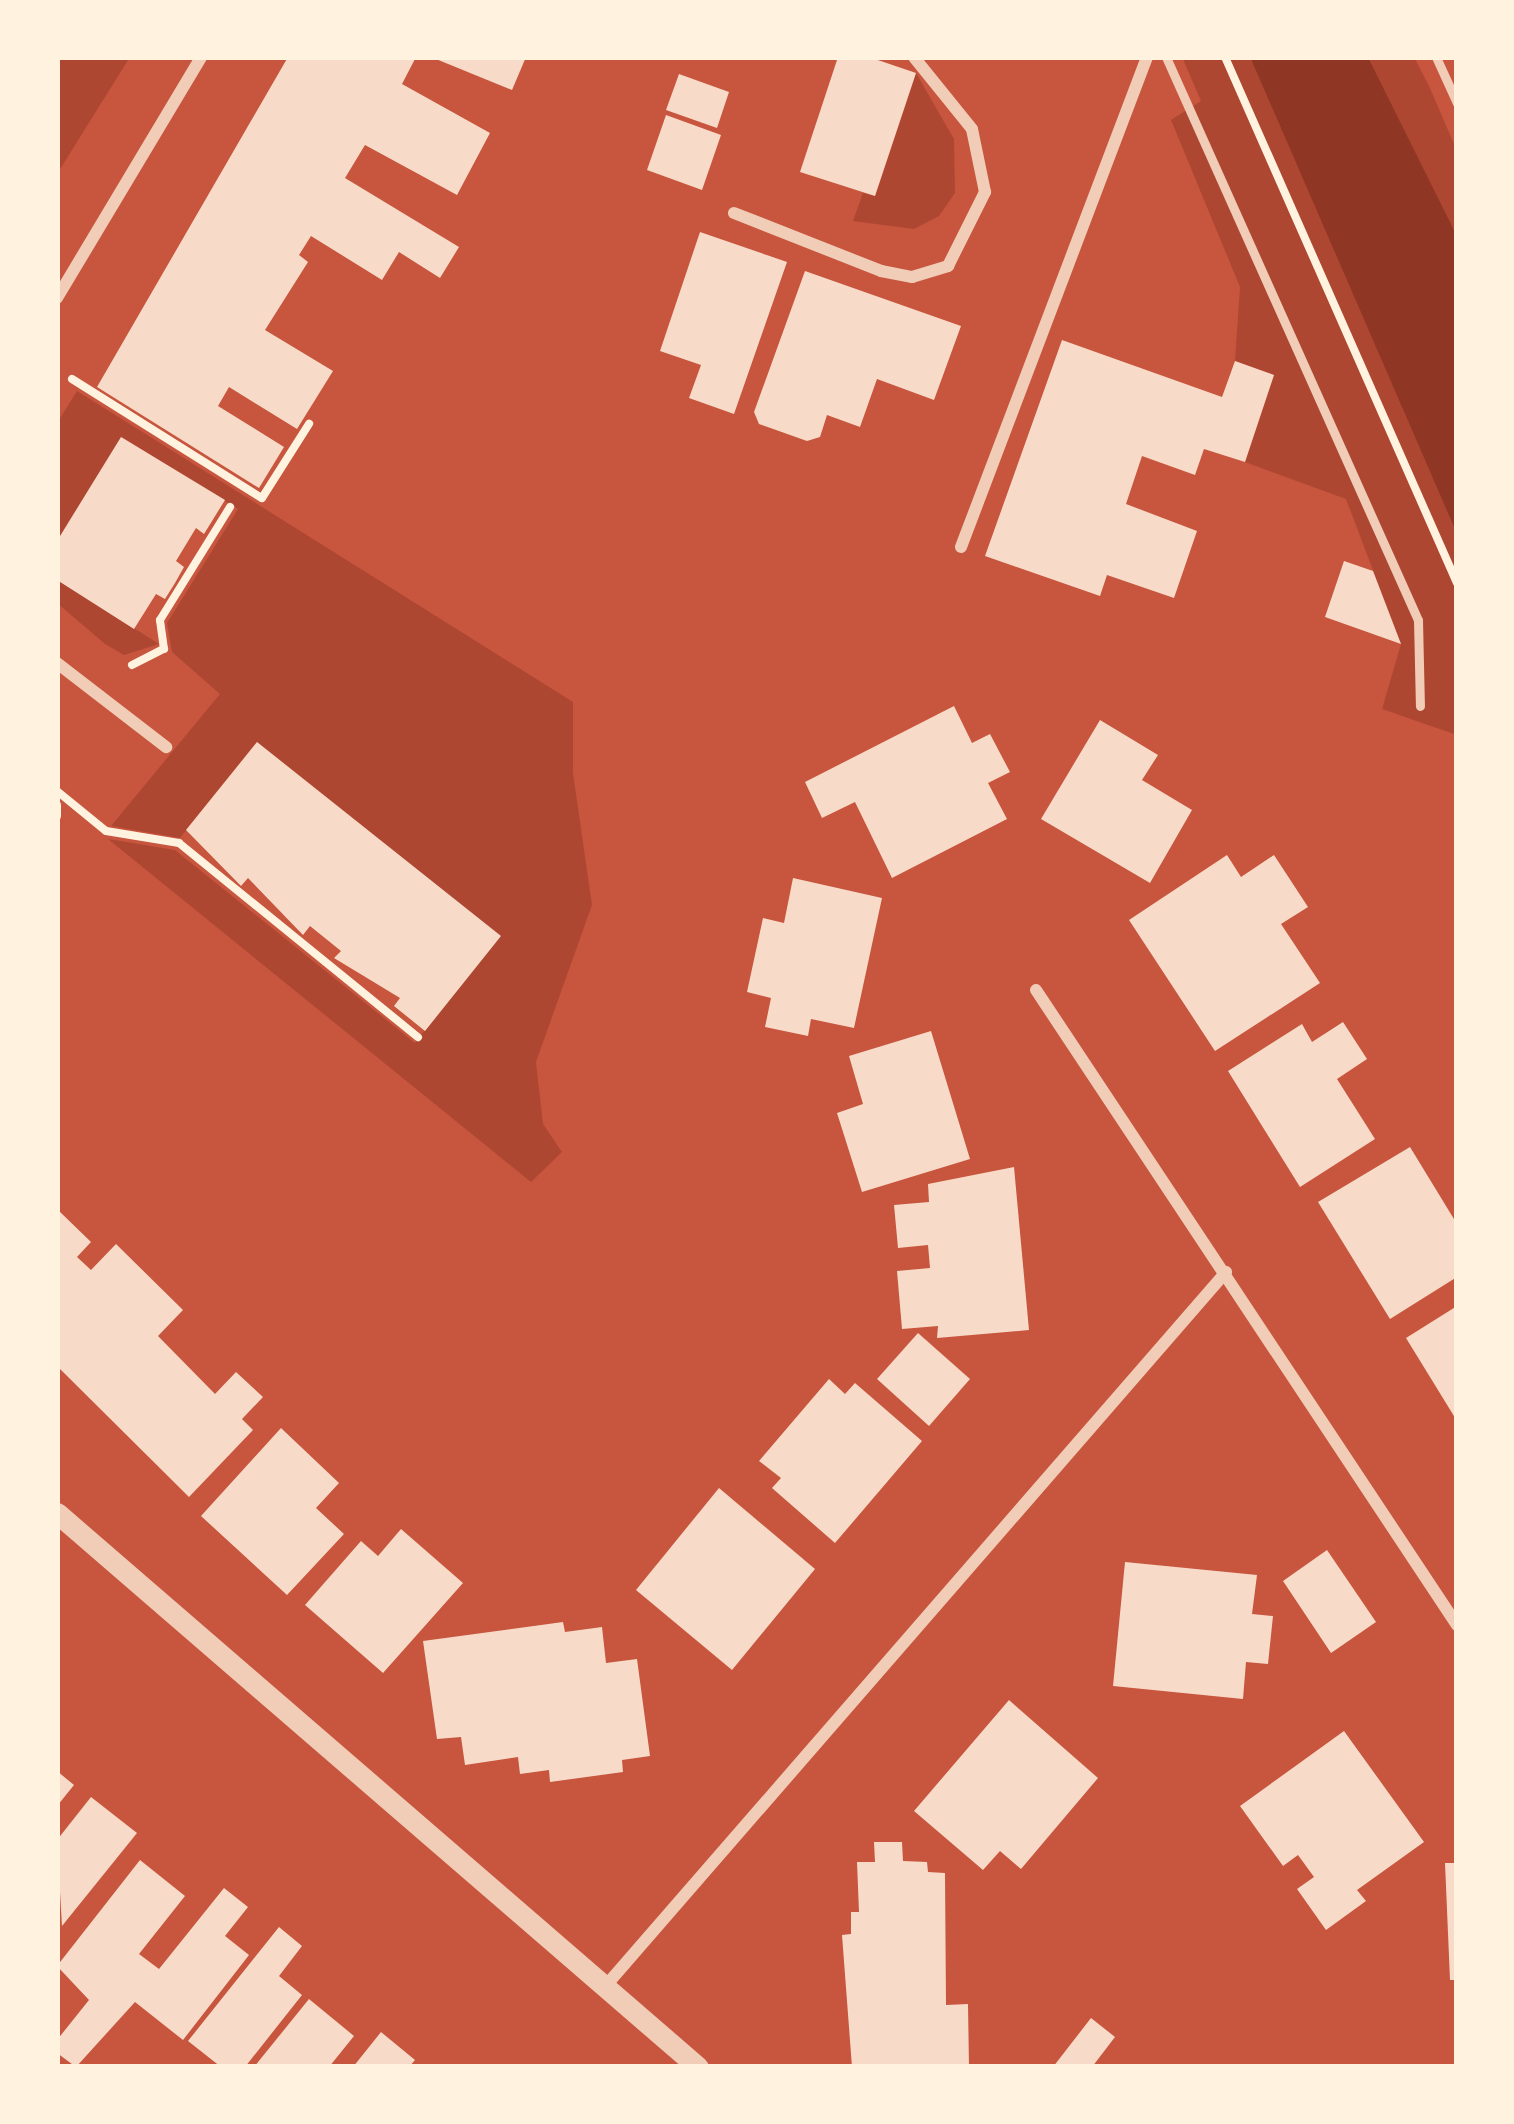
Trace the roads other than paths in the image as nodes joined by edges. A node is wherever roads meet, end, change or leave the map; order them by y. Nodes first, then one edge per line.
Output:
1 (201, 57) edge
2 (914, 57) edge
3 (1147, 57) edge
4 (1166, 57) edge
5 (1436, 57) edge
6 (1457, 103) edge
7 (734, 213) dead end
8 (57, 298) edge
9 (962, 547) dead end
10 (57, 664) edge
11 (1420, 706) dead end
12 (166, 747) dead end
13 (1036, 990) dead end
14 (1226, 1272) junction
15 (57, 1513) edge
16 (1457, 1625) edge
17 (602, 1990) junction
18 (698, 2067) edge

1 - 8 street
2 - 7 street
3 - 9 street
4 - 11 lane
5 - 6 lane
10 - 12 street
13 - 14 street
14 - 16 street
14 - 17 street
15 - 17 street
17 - 18 street

